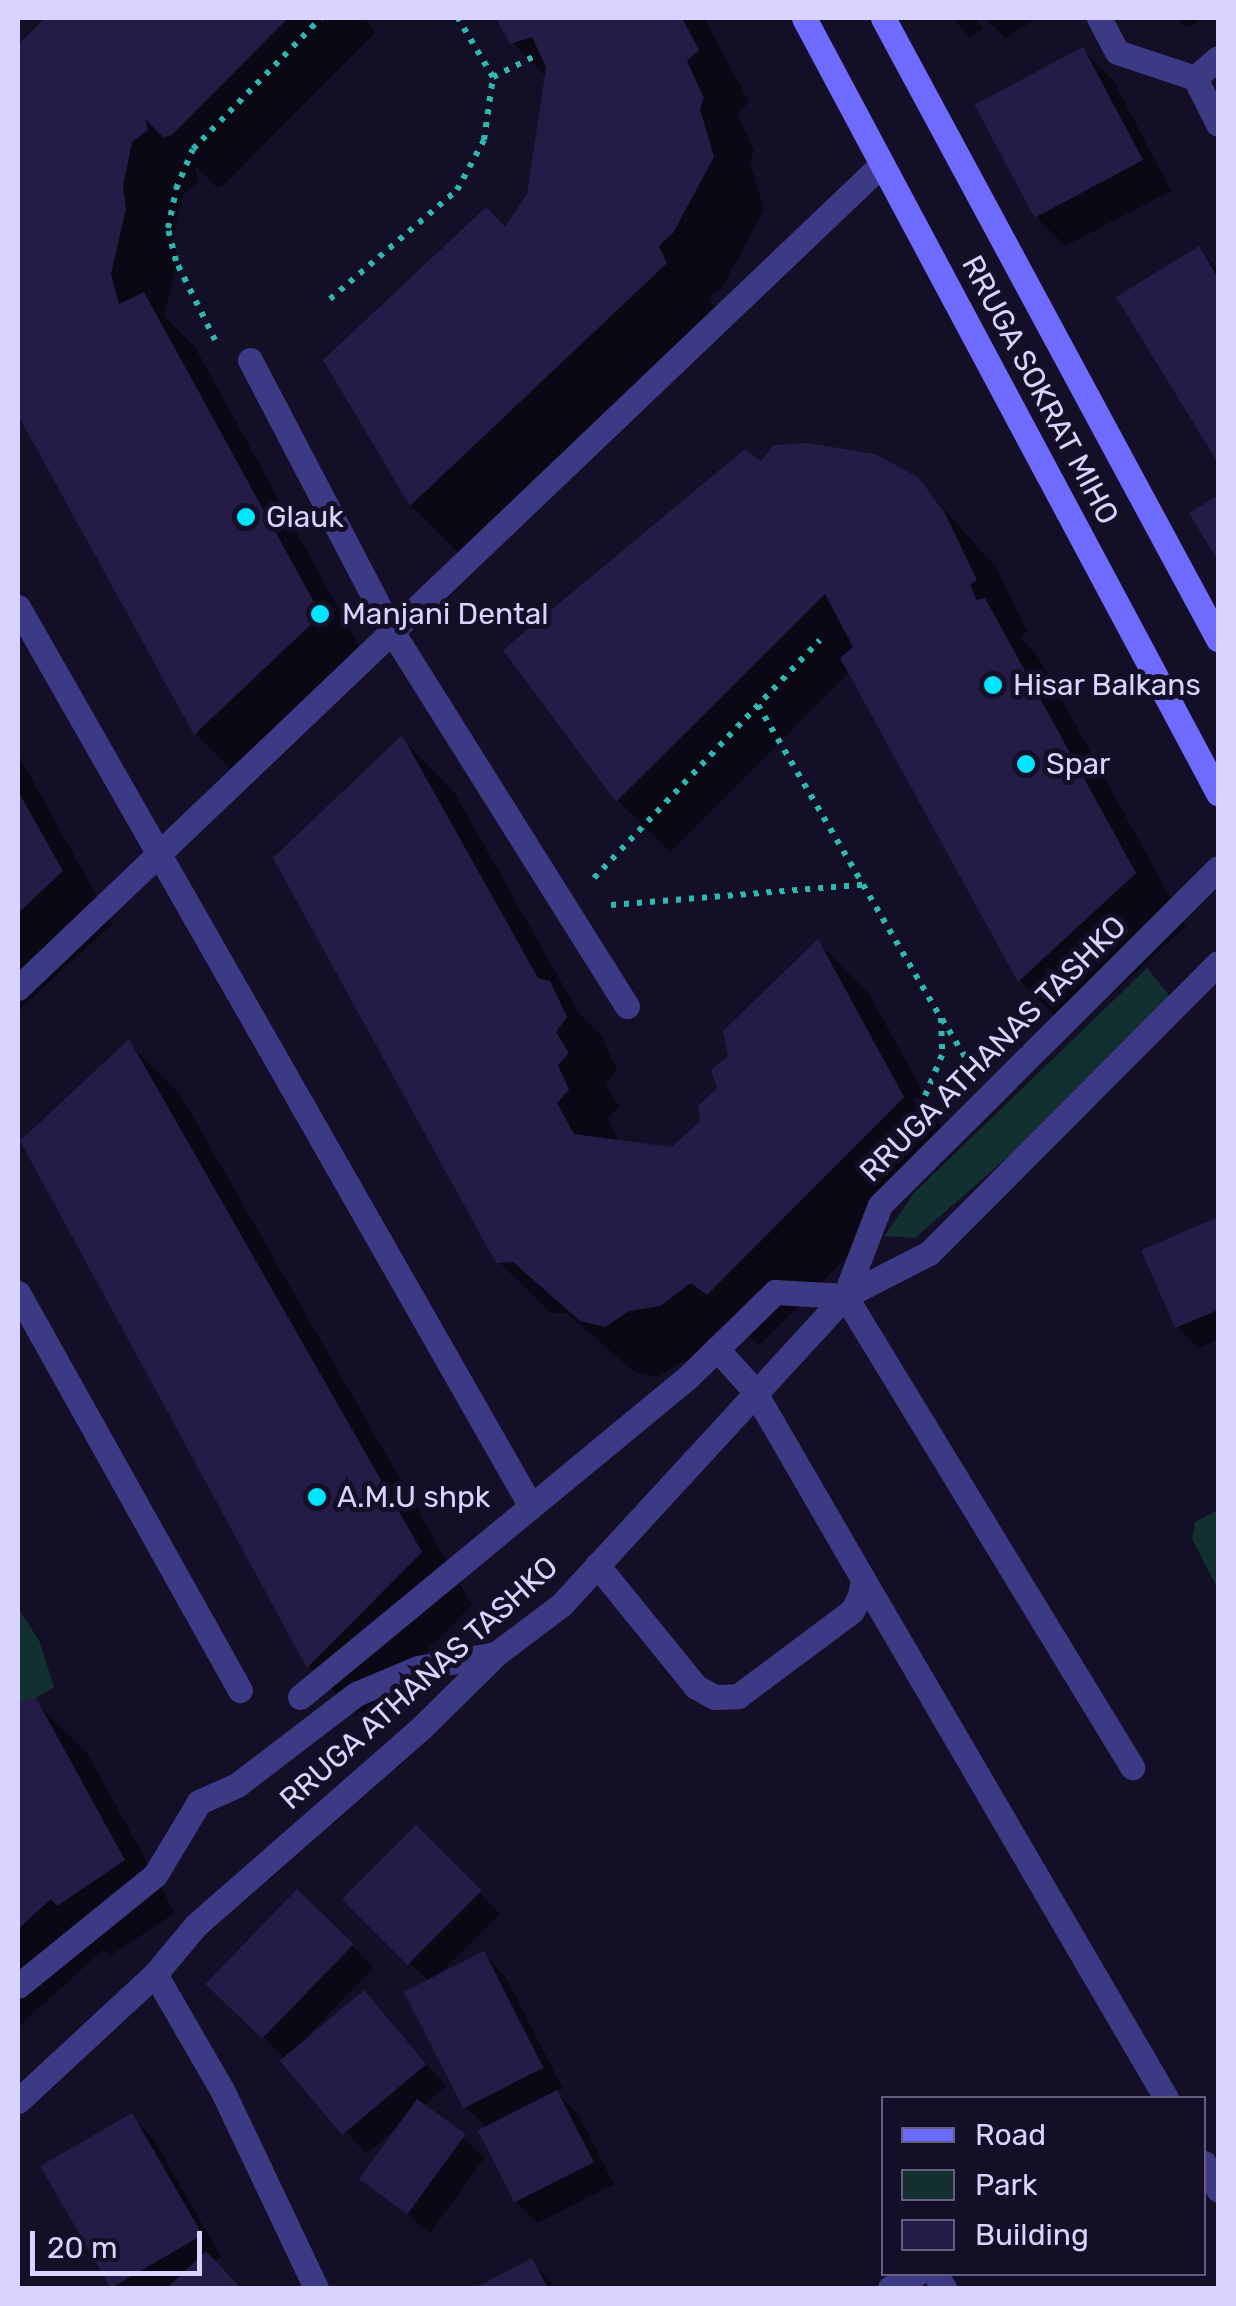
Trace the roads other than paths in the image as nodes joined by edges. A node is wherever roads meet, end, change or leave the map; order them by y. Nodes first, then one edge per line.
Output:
1 (804, 18) edge
2 (883, 18) edge
3 (1099, 18) edge
4 (1218, 58) edge
5 (1194, 78) junction
6 (1218, 124) edge
7 (882, 164) junction
8 (250, 360) road end
9 (18, 608) edge
10 (392, 630) junction
11 (1218, 639) edge
12 (1218, 793) edge
13 (157, 859) junction
14 (1218, 868) edge
15 (1218, 963) edge
16 (18, 988) edge
17 (626, 1006) dead end
18 (18, 1293) edge
19 (845, 1296) junction
20 (717, 1349) junction
21 (753, 1389) junction
22 (529, 1504) junction
23 (598, 1565) junction
24 (863, 1579) junction
25 (496, 1654) junction
26 (240, 1690) dead end
27 (300, 1697) dead end
28 (1132, 1767) dead end
29 (155, 1974) junction
30 (18, 1986) edge
31 (1165, 2096) edge
32 (18, 2100) edge
33 (1206, 2167) edge
34 (1218, 2189) edge
35 (912, 2276) edge
36 (316, 2288) edge
37 (890, 2288) edge

1 - 7 main road, RRUGA SOKRAT MIHO
2 - 11 main road, RRUGA SOKRAT MIHO
3 - 5 street
4 - 5 street
5 - 6 street
7 - 10 street
7 - 12 main road, RRUGA SOKRAT MIHO
8 - 10 street
9 - 13 street
10 - 13 street
10 - 17 street
13 - 16 street
13 - 22 street
14 - 19 street, RRUGA ATHANAS TASHKO
15 - 19 street, RRUGA ATHANAS TASHKO
18 - 26 street
19 - 20 street
19 - 21 street, RRUGA ATHANAS TASHKO
19 - 28 street
20 - 21 street
20 - 22 street
21 - 23 street, RRUGA ATHANAS TASHKO
21 - 24 street
22 - 27 street
23 - 24 street
23 - 25 street, RRUGA ATHANAS TASHKO
24 - 31 street
25 - 29 street, RRUGA ATHANAS TASHKO
25 - 30 street
29 - 32 street, RRUGA ATHANAS TASHKO
29 - 36 street
33 - 34 street
35 - 37 street

